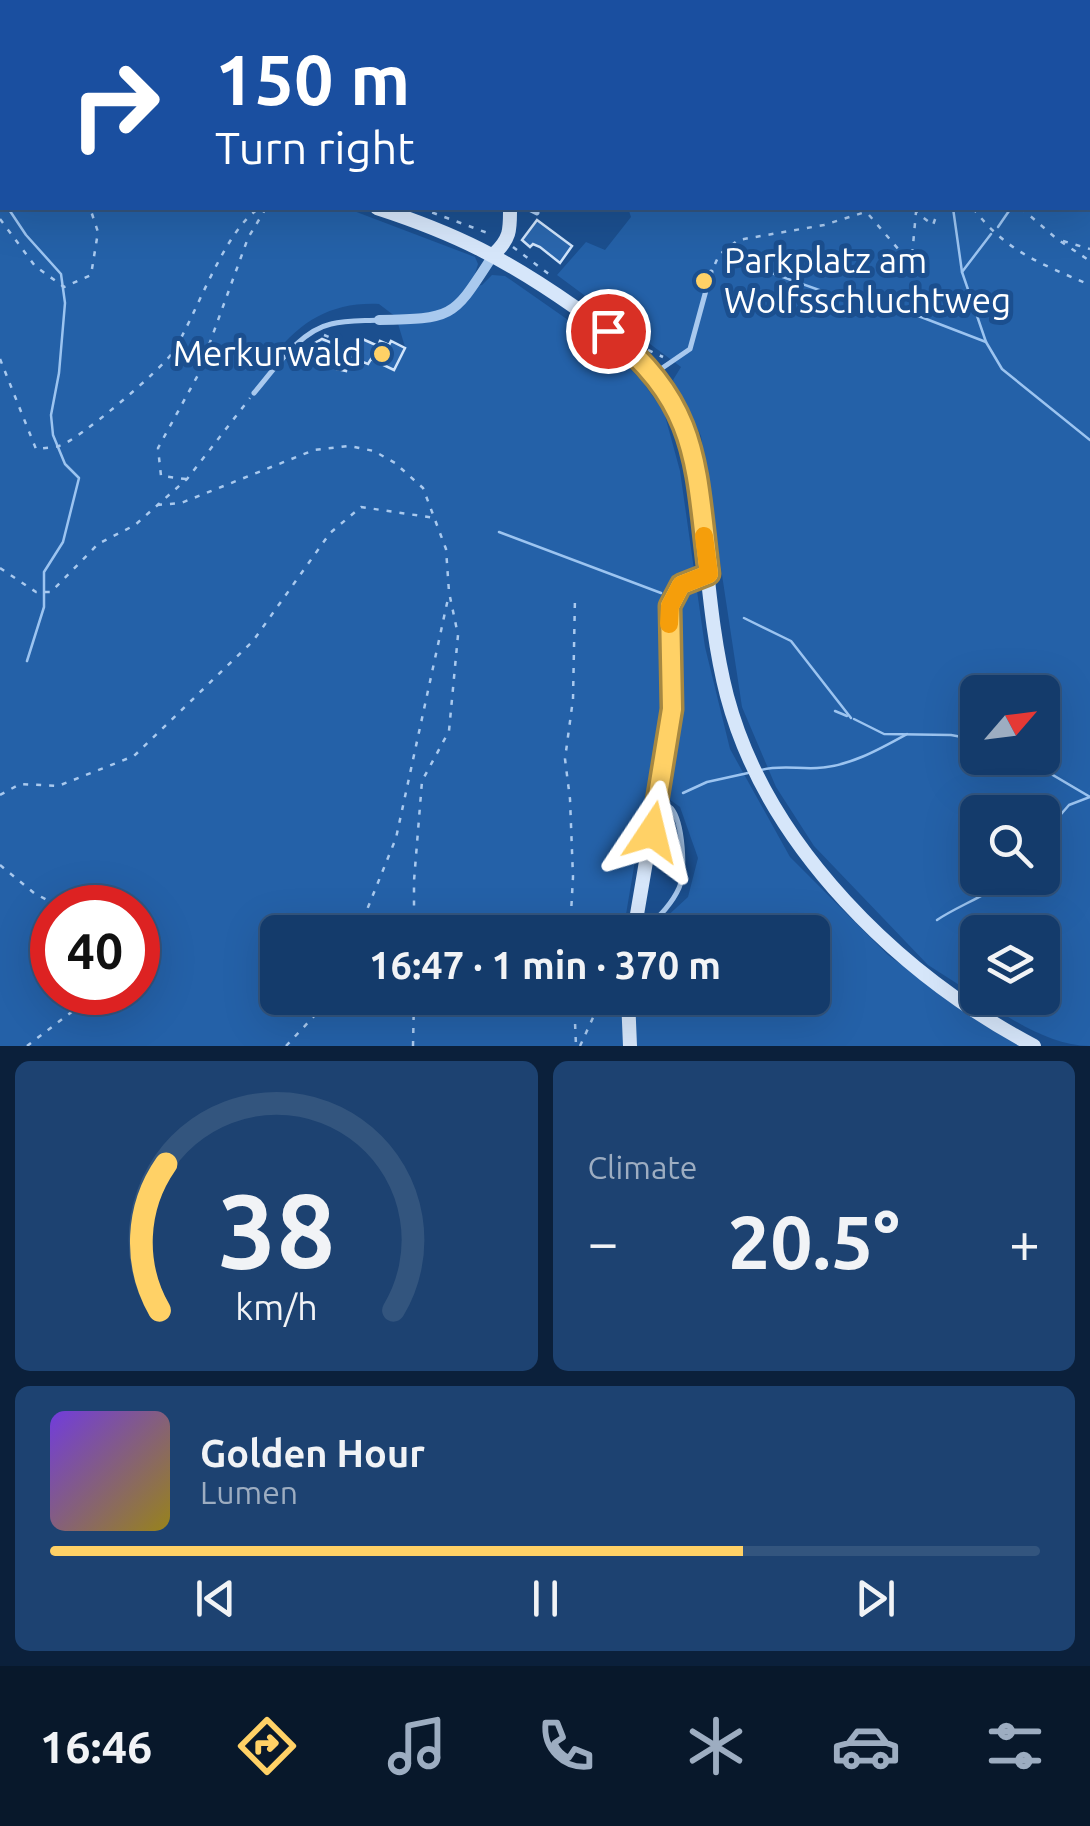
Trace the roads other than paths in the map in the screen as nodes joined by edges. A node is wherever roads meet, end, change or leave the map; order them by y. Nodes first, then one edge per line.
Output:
1 (382, 210) edge
2 (510, 210) edge
3 (510, 210) edge
4 (532, 210) edge
5 (537, 212) dead end
6 (494, 254) junction
7 (711, 272) road end
8 (379, 320) joint
9 (654, 374) junction
10 (254, 393) road end
11 (709, 574) junction
12 (658, 798) junction
13 (637, 915) edge
14 (661, 915) edge
15 (629, 1015) edge
16 (630, 1046) edge
17 (1034, 1046) edge

1 - 6 main road
2 - 6 main road
3 - 6 main road
4 - 5 lane
6 - 8 street
6 - 9 main road
7 - 9 lane
8 - 10 lane
9 - 11 main road
11 - 12 main road
11 - 17 main road
12 - 13 main road
12 - 14 lane
15 - 16 main road

